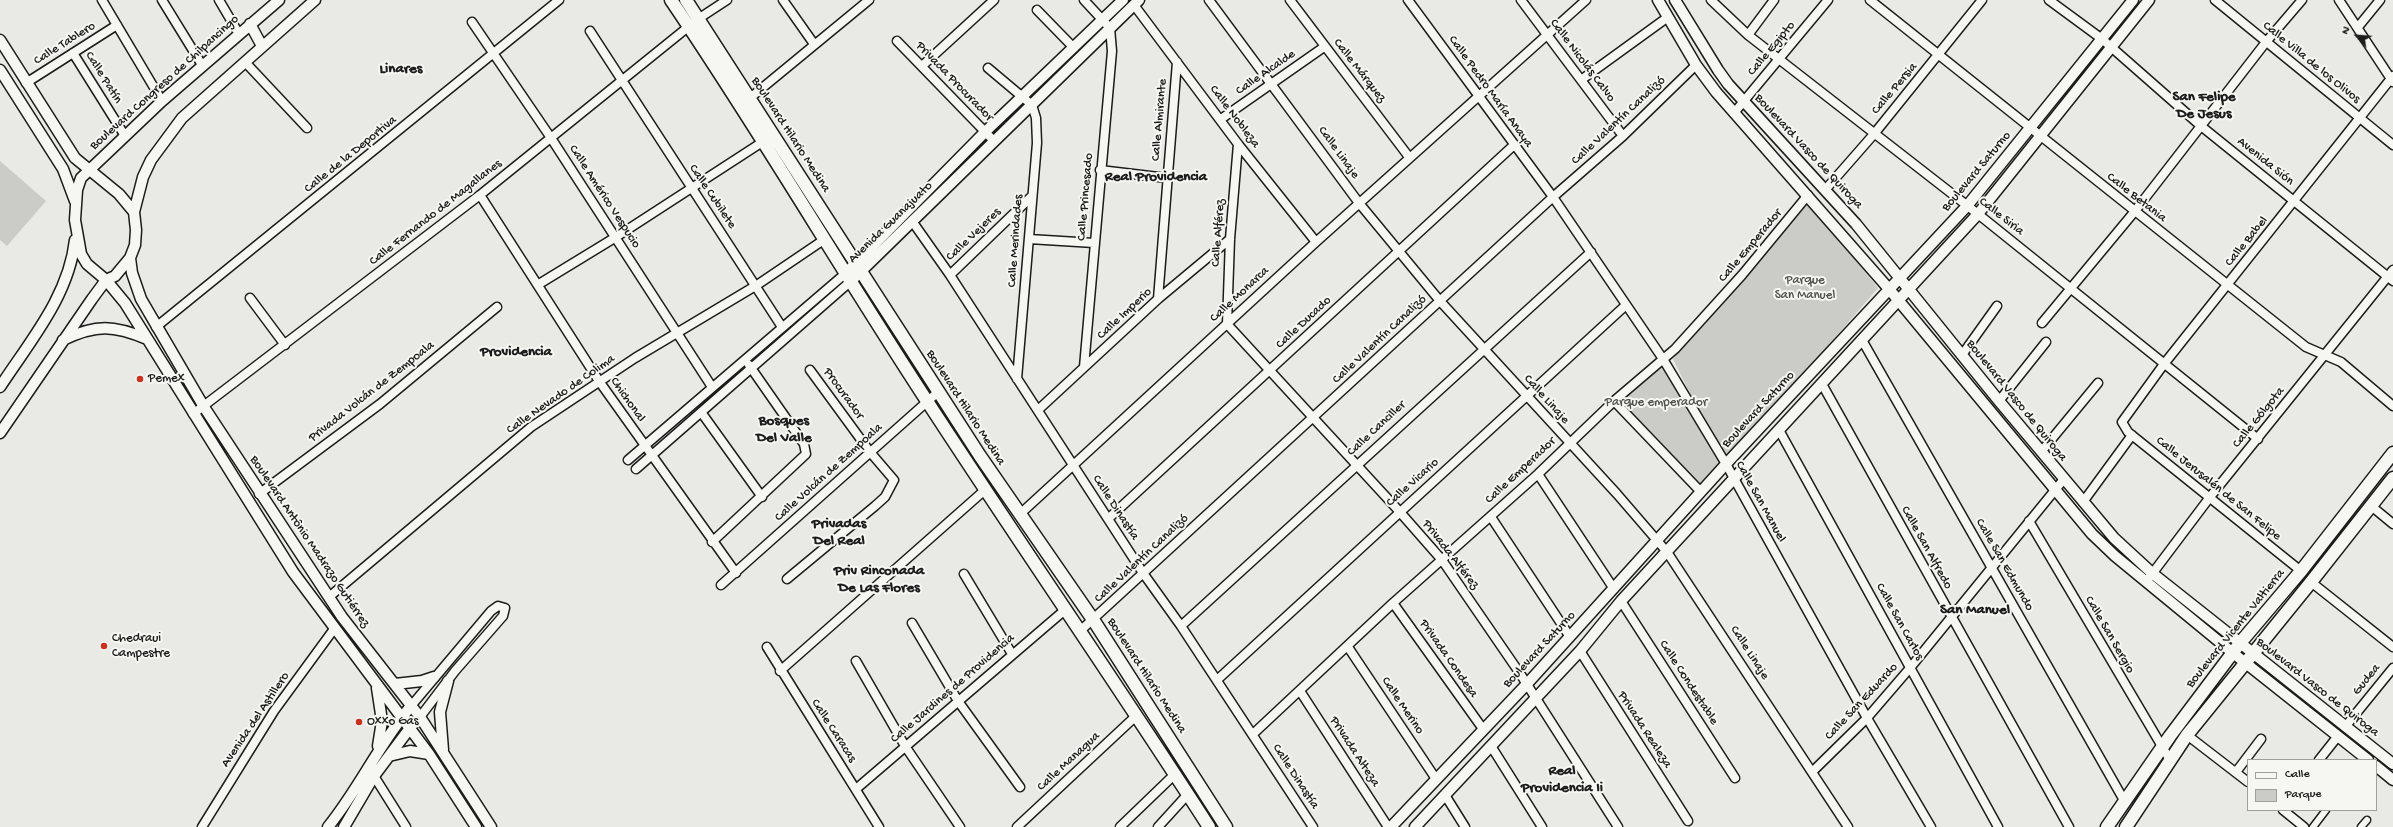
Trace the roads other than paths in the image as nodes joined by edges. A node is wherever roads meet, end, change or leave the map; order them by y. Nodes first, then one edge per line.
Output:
1 (102, 0) edge
2 (162, 0) edge
3 (219, 0) edge
4 (277, 0) edge
5 (315, 0) edge
6 (559, 0) edge
7 (671, 0) edge
8 (686, 0) edge
9 (727, 0) edge
10 (782, 0) edge
11 (869, 0) edge
12 (994, 0) edge
13 (1084, 0) edge
14 (1123, 0) edge
15 (1209, 0) edge
16 (1290, 0) edge
17 (1408, 0) edge
18 (1521, 0) edge
19 (1586, 0) edge
20 (1658, 0) edge
21 (1675, 0) edge
22 (1710, 0) edge
23 (1774, 0) edge
24 (1828, 0) edge
25 (1870, 0) edge
26 (1982, 0) edge
27 (2049, 0) edge
28 (2132, 0) edge
29 (2149, 0) edge
30 (2215, 0) edge
31 (2302, 0) edge
32 (2339, 0) edge
33 (2380, 0) edge
34 (1137, 2) edge
35 (1037, 10) dead end
36 (1668, 17) junction
37 (1103, 19) junction
38 (472, 22) dead end
39 (694, 22) junction
40 (250, 24) junction
41 (117, 25) junction
42 (2358, 27) junction
43 (1110, 28) junction
44 (590, 31) dead end
45 (240, 34) junction
46 (1547, 34) junction
47 (1748, 35) junction
48 (2102, 39) junction
49 (0, 40) edge
50 (897, 41) dead end
51 (2266, 42) junction
52 (814, 44) junction
53 (262, 46) junction
54 (1324, 47) junction
55 (1074, 48) junction
56 (2111, 48) junction
57 (73, 53) junction
58 (494, 53) junction
59 (1938, 56) junction
60 (1780, 60) junction
61 (245, 62) junction
62 (1177, 62) junction
63 (202, 65) junction
64 (1696, 65) junction
65 (922, 66) junction
66 (988, 68) dead end
67 (0, 70) edge
68 (2392, 79) edge
69 (622, 80) junction
70 (1581, 80) junction
71 (26, 83) junction
72 (1271, 83) junction
73 (1478, 95) junction
74 (1022, 97) junction
75 (750, 98) junction
76 (162, 101) junction
77 (1744, 102) junction
78 (1032, 105) junction
79 (1734, 113) junction
80 (2360, 118) junction
81 (1221, 119) junction
82 (2201, 126) junction
83 (307, 128) dead end
84 (2030, 129) junction
85 (985, 132) junction
86 (1874, 134) junction
87 (125, 136) junction
88 (1623, 136) junction
89 (551, 138) junction
90 (2040, 138) junction
91 (993, 140) junction
92 (764, 141) junction
93 (1238, 144) junction
94 (1514, 145) junction
95 (2393, 145) edge
96 (1409, 157) junction
97 (1100, 170) junction
98 (88, 171) junction
99 (1167, 178) junction
100 (692, 188) junction
101 (1825, 190) junction
102 (480, 195) junction
103 (1808, 195) junction
104 (1032, 196) junction
105 (1554, 197) junction
106 (2295, 201) junction
107 (76, 203) junction
108 (1359, 203) junction
109 (1967, 206) junction
110 (134, 212) junction
111 (2135, 212) junction
112 (1978, 214) junction
113 (912, 221) junction
114 (76, 234) junction
115 (616, 237) junction
116 (825, 239) junction
117 (1029, 239) junction
118 (1230, 239) junction
119 (1316, 242) junction
120 (1094, 243) junction
121 (1399, 251) junction
122 (1591, 252) junction
123 (130, 258) junction
124 (858, 266) junction
125 (950, 275) junction
126 (2391, 276) edge
127 (848, 277) junction
128 (1899, 277) junction
129 (106, 280) junction
130 (538, 284) junction
131 (757, 285) junction
132 (2227, 286) junction
133 (1889, 289) junction
134 (1908, 289) junction
135 (2070, 289) junction
136 (250, 298) dead end
137 (1158, 299) junction
138 (1897, 299) junction
139 (1440, 301) junction
140 (1626, 305) junction
141 (1997, 306) dead end
142 (497, 307) dead end
143 (888, 315) junction
144 (877, 323) junction
145 (2042, 323) dead end
146 (1227, 324) junction
147 (156, 327) junction
148 (782, 327) junction
149 (676, 334) junction
150 (147, 339) junction
151 (63, 340) junction
152 (1862, 340) junction
153 (2046, 342) dead end
154 (285, 345) junction
155 (1483, 348) junction
156 (1962, 355) junction
157 (2325, 356) junction
158 (745, 359) junction
159 (1663, 359) junction
160 (2164, 364) junction
161 (1084, 367) junction
162 (752, 368) junction
163 (810, 370) dead end
164 (1270, 371) junction
165 (1017, 379) junction
166 (599, 381) junction
167 (2098, 383) dead end
168 (1822, 384) junction
169 (0, 387) edge
170 (712, 387) junction
171 (938, 392) junction
172 (1527, 397) junction
173 (927, 401) junction
174 (1614, 401) junction
175 (1999, 401) junction
176 (2393, 406) edge
177 (204, 407) junction
178 (1038, 410) junction
179 (701, 412) junction
180 (193, 414) junction
181 (1313, 418) junction
182 (2122, 425) joint
183 (1779, 430) junction
184 (0, 431) edge
185 (2132, 435) junction
186 (2258, 439) junction
187 (1569, 443) junction
188 (645, 446) junction
189 (870, 452) junction
190 (2041, 452) junction
191 (2393, 453) edge
192 (652, 456) junction
193 (628, 460) dead end
194 (1726, 464) junction
195 (1073, 465) junction
196 (1356, 465) junction
197 (636, 469) dead end
198 (1538, 474) junction
199 (2393, 478) edge
200 (2064, 479) junction
201 (1734, 480) junction
202 (986, 489) junction
203 (2055, 490) junction
204 (1701, 492) junction
205 (260, 494) junction
206 (762, 496) junction
207 (2210, 497) junction
208 (2083, 502) junction
209 (2370, 506) junction
210 (1399, 511) junction
211 (1020, 515) junction
212 (1491, 517) junction
213 (1109, 518) junction
214 (2029, 521) junction
215 (2393, 524) edge
216 (1657, 540) junction
217 (712, 542) junction
218 (1667, 552) junction
219 (1442, 560) junction
220 (1992, 568) junction
221 (2301, 571) junction
222 (736, 573) junction
223 (1143, 573) junction
224 (2152, 573) junction
225 (964, 574) dead end
226 (787, 579) dead end
227 (2146, 582) junction
228 (2311, 582) junction
229 (721, 585) dead end
230 (1614, 588) junction
231 (329, 597) junction
232 (1621, 601) junction
233 (1393, 603) junction
234 (1066, 609) junction
235 (1951, 618) junction
236 (1094, 621) junction
237 (912, 623) dead end
238 (1181, 626) junction
239 (334, 629) junction
240 (1080, 631) junction
241 (1570, 637) junction
242 (2240, 644) junction
243 (767, 647) dead end
244 (1348, 647) junction
245 (2393, 647) edge
246 (1580, 651) junction
247 (2233, 653) junction
248 (1012, 654) junction
249 (2248, 658) junction
250 (856, 661) dead end
251 (1910, 668) junction
252 (2393, 668) edge
253 (780, 671) junction
254 (434, 677) junction
255 (1217, 680) junction
256 (448, 681) junction
257 (395, 684) junction
258 (1526, 685) junction
259 (377, 686) junction
260 (1300, 690) junction
261 (1534, 699) junction
262 (958, 701) junction
263 (411, 706) junction
264 (1137, 715) junction
265 (420, 716) junction
266 (401, 718) junction
267 (1867, 718) junction
268 (2345, 727) junction
269 (409, 728) junction
270 (1483, 729) junction
271 (1253, 734) junction
272 (2187, 735) junction
273 (2338, 736) junction
274 (2261, 739) dead end
275 (905, 746) junction
276 (1491, 746) junction
277 (2161, 747) junction
278 (377, 751) junction
279 (444, 752) junction
280 (429, 754) junction
281 (389, 756) junction
282 (2320, 759) edge
283 (2367, 759) edge
284 (2170, 760) junction
285 (2393, 764) edge
286 (2377, 767) edge
287 (1812, 772) junction
288 (2236, 772) junction
289 (1175, 774) junction
290 (374, 776) junction
291 (1436, 778) junction
292 (1735, 778) dead end
293 (2393, 780) edge
294 (2247, 781) edge
295 (1020, 787) dead end
296 (856, 789) junction
297 (1188, 794) junction
298 (1445, 795) junction
299 (2125, 802) junction
300 (2284, 811) edge
301 (2325, 811) edge
302 (2366, 820) dead end
303 (1688, 821) dead end
304 (1928, 826) edge
305 (202, 827) edge
306 (328, 827) edge
307 (345, 827) edge
308 (406, 827) edge
309 (476, 827) edge
310 (491, 827) edge
311 (879, 827) edge
312 (960, 827) edge
313 (1017, 827) edge
314 (1120, 827) edge
315 (1158, 827) edge
316 (1209, 827) edge
317 (1226, 827) edge
318 (1313, 827) edge
319 (1390, 827) edge
320 (1415, 827) edge
321 (1466, 827) edge
322 (1542, 827) edge
323 (1618, 827) edge
324 (1848, 827) edge
325 (1998, 827) edge
326 (2069, 827) edge
327 (2107, 827) edge
328 (2126, 827) edge
329 (2304, 827) edge
330 (2313, 827) edge
331 (2361, 827) edge

1 - 41 street
2 - 63 street
3 - 45 street
4 - 40 street, Boulevard Congreso de Chilpancingo
5 - 53 street
6 - 58 street, Calle de la Deportiva
7 - 39 main road, Boulevard Hilario Medina
8 - 39 main road, Boulevard Hilario Medina
9 - 39 street, Calle Fernando de Magallanes
10 - 52 street
11 - 52 street
12 - 65 street
13 - 37 street
14 - 37 street, Avenida Guanajuato
15 - 72 street, Calle Linaje
16 - 54 street, Calle Márquez
17 - 73 street, Calle Pedro María Anaya
18 - 46 street, Calle Nicolás Calvo
19 - 46 street, Calle Monarca
20 - 36 street, Boulevard Vasco de Quiroga
21 - 77 street, Boulevard Vasco de Quiroga
22 - 47 street, Calle Siria
23 - 47 street
24 - 60 street, Calle Egipto
25 - 59 street, Calle Betania
26 - 59 street, Calle Persia
27 - 48 street, Avenida Sión
28 - 48 street, Boulevard Saturno
29 - 56 street, Boulevard Saturno
30 - 51 street, Calle Villa de los Olivos
31 - 51 street
32 - 42 street
33 - 42 street
34 - 43 street, Avenida Guanajuato
34 - 62 street, Calle Nobleza
35 - 55 street
36 - 64 street, Boulevard Vasco de Quiroga
36 - 70 street
37 - 43 street
37 - 55 street, Avenida Guanajuato
38 - 58 street, Calle Américo Vespucio
39 - 69 street, Calle Fernando de Magallanes
39 - 75 main road, Boulevard Hilario Medina
39 - 92 main road, Boulevard Hilario Medina
40 - 45 street, Boulevard Congreso de Chilpancingo
40 - 53 street
41 - 57 street, Calle Tablero
41 - 76 street
42 - 68 street
43 - 78 street, Avenida Guanajuato
43 - 97 street, Calle Princesado
44 - 69 street, Calle Cubilete
45 - 63 street, Boulevard Congreso de Chilpancingo
46 - 70 street, Calle Nicolás Calvo
46 - 73 street, Calle Monarca
47 - 60 street, Calle Siria
48 - 56 street, Avenida Sión
48 - 84 street, Boulevard Saturno
49 - 71 street
50 - 65 street, Privada Procurador
51 - 80 street, Calle Villa de los Olivos
51 - 82 street
52 - 75 street
53 - 61 street
54 - 72 street, Calle Alcalde
54 - 96 street, Calle Márquez
55 - 74 street, Avenida Guanajuato
56 - 82 street, Avenida Sión
56 - 90 street, Boulevard Saturno
57 - 71 street, Calle Tablero
57 - 87 street, Calle Patín
58 - 89 street, Calle Américo Vespucio
58 - 147 street, Calle de la Deportiva
59 - 84 street, Calle Betania
59 - 86 street, Calle Persia
60 - 77 street, Calle Egipto
60 - 86 street, Calle Siria
61 - 83 street
61 - 110 street
62 - 81 street, Calle Nobleza
62 - 99 street, Calle Almirante
63 - 76 street, Boulevard Congreso de Chilpancingo
64 - 79 street, Boulevard Vasco de Quiroga
64 - 88 street, Calle Valentín Canalizó
65 - 85 street, Privada Procurador
66 - 74 street
67 - 107 street
68 - 80 street, Calle Babel
69 - 89 street, Calle Fernando de Magallanes
69 - 100 street, Calle Cubilete
70 - 88 street, Calle Nicolás Calvo
71 - 98 street
72 - 81 street, Calle Alcalde
72 - 108 street, Calle Linaje
73 - 94 street, Calle Pedro María Anaya
73 - 96 street, Calle Monarca
74 - 78 street
74 - 85 street, Avenida Guanajuato
75 - 124 main road, Boulevard Hilario Medina
76 - 87 street, Boulevard Congreso de Chilpancingo
77 - 79 street, Calle Egipto
77 - 101 street, Boulevard Vasco de Quiroga
78 - 91 street, Avenida Guanajuato
78 - 104 street, Calle Merindades
79 - 103 street, Boulevard Vasco de Quiroga
80 - 95 street, Calle Villa de los Olivos
80 - 106 street, Calle Babel
81 - 93 street, Calle Nobleza
82 - 106 street, Avenida Sión
82 - 111 street
84 - 90 street, Calle Betania
84 - 109 street, Boulevard Saturno
85 - 91 street, Privada Procurador
85 - 124 street, Avenida Guanajuato
86 - 101 street, Calle Persia
86 - 109 street, Calle Siria
87 - 98 street, Boulevard Congreso de Chilpancingo
88 - 105 street, Calle Valentín Canalizó
89 - 102 street, Calle Fernando de Magallanes
89 - 115 street, Calle Américo Vespucio
90 - 111 street, Calle Betania
90 - 112 street, Boulevard Saturno
91 - 113 street, Avenida Guanajuato
92 - 100 street
92 - 116 main road, Boulevard Hilario Medina
93 - 118 street, Calle Alférez
93 - 119 street, Calle Nobleza
94 - 105 street, Calle Pedro María Anaya
94 - 121 street, Calle Ducado
96 - 108 street, Calle Monarca
97 - 99 street
97 - 120 street, Calle Princesado
98 - 107 street, Boulevard Congreso de Chilpancingo
98 - 110 street
99 - 137 street, Calle Almirante
100 - 115 street
100 - 131 street, Calle Cubilete
101 - 128 street, Boulevard Vasco de Quiroga
102 - 130 street, Chichonal
102 - 154 street, Calle Fernando de Magallanes
103 - 133 street, Boulevard Vasco de Quiroga
103 - 159 street, Calle Emperador
104 - 117 street, Calle Merindades
104 - 125 street, Calle Vejeres
105 - 122 street, Calle San Manuel
105 - 139 street, Calle Valentín Canalizó
106 - 126 street, Avenida Sión
106 - 132 street, Calle Babel
107 - 114 street
108 - 119 street, Calle Monarca
108 - 121 street, Calle Linaje
109 - 112 street, Calle Siria
109 - 128 street, Boulevard Saturno
110 - 123 street
111 - 132 street, Calle Betania
111 - 135 street
112 - 134 street, Boulevard Saturno
112 - 135 street, Calle Siria
113 - 124 street, Avenida Guanajuato
113 - 125 street, Calle Dinastía
114 - 129 street, Boulevard Antônio Madrazo Gutiérrez
114 - 169 street
115 - 130 street
115 - 149 street, Calle Américo Vespucio
116 - 127 main road, Boulevard Hilario Medina
116 - 131 street, Calle Nevado de Colima
117 - 120 street
117 - 165 street, Calle Merindades
118 - 137 street, Calle Imperio
118 - 146 street, Calle Alférez
119 - 146 street, Calle Monarca
120 - 161 street, Calle Princesado
121 - 139 street, Calle Linaje
121 - 164 street, Calle Ducado
122 - 140 street, Calle San Manuel
122 - 155 street, Calle Canciller
123 - 129 street
123 - 147 street, Boulevard Antônio Madrazo Gutiérrez
124 - 127 street, Avenida Guanajuato
124 - 143 main road, Boulevard Hilario Medina
125 - 165 street, Calle Dinastía
126 - 157 street, Calle Gólgota
127 - 144 main road, Boulevard Hilario Medina
127 - 148 street, Avenida Guanajuato
127 - 162 street, Avenida Guanajuato
128 - 133 street, Boulevard Saturno
128 - 134 street, Boulevard Vasco de Quiroga
129 - 150 street, Boulevard Antônio Madrazo Gutiérrez
129 - 151 street
130 - 166 street, Chichonal
131 - 148 street, Calle Cubilete
131 - 149 street, Calle Nevado de Colima
132 - 157 street, Calle Betania
132 - 160 street, Calle Babel
133 - 138 street, Boulevard Vasco de Quiroga
133 - 194 street, Boulevard Saturno
134 - 138 street, Boulevard Saturno
134 - 156 street, Boulevard Vasco de Quiroga
135 - 145 street
135 - 160 street, Calle Siria
136 - 154 street
137 - 161 street, Calle Imperio
138 - 152 street, Boulevard Saturno
138 - 203 street, Boulevard Vasco de Quiroga
139 - 155 street, Calle Linaje
139 - 181 street, Calle Valentín Canalizó
140 - 159 street, Calle San Manuel
140 - 172 street, Calle Vicario
141 - 156 street
142 - 205 street, Privada Volcán de Zempoala
143 - 144 main road
143 - 171 main road, Boulevard Hilario Medina
144 - 173 main road, Boulevard Hilario Medina
146 - 164 street, Privada Alférez
146 - 195 street, Calle Monarca
147 - 177 street, Boulevard Antônio Madrazo Gutiérrez
148 - 158 street, Avenida Guanajuato
149 - 166 street, Calle Nevado de Colima
149 - 170 street, Calle Américo Vespucio
150 - 151 street
150 - 180 street, Boulevard Antônio Madrazo Gutiérrez
151 - 184 street
152 - 168 street, Boulevard Saturno
152 - 220 street, Calle San Edmundo
153 - 175 street
154 - 177 street, Calle Fernando de Magallanes
155 - 172 street, Calle Linaje
155 - 196 street, Calle Canciller
156 - 175 street, Boulevard Vasco de Quiroga
157 - 176 street, Calle Betania
157 - 186 street, Calle Gólgota
158 - 162 street
158 - 170 street, Avenida Guanajuato
159 - 174 street, Calle Emperador
159 - 194 street, Calle San Manuel
160 - 182 street, Calle Babel
160 - 186 street, Calle Siria
161 - 178 street, Calle Imperio
162 - 179 street, Avenida Guanajuato
162 - 206 street
163 - 189 street, Procurador
164 - 181 street, Privada Alférez
164 - 213 street, Calle Ducado
165 - 178 street, Calle Dinastía
166 - 188 street, Chichonal
166 - 231 street, Calle Nevado de Colima
167 - 190 street
168 - 183 street, Boulevard Saturno
168 - 235 street, Calle San Alfredo
170 - 188 street, Avenida Guanajuato
171 - 173 street, Calle Volcán de Zempoala
171 - 211 main road, Boulevard Hilario Medina
172 - 187 street, Calle Linaje
172 - 210 street, Calle Vicario
173 - 189 street, Calle Volcán de Zempoala
173 - 202 main road, Boulevard Hilario Medina
174 - 187 street, Calle Emperador
174 - 204 street
175 - 190 street, Boulevard Vasco de Quiroga
177 - 180 street, Calle Fernando de Magallanes
177 - 205 street, Boulevard Antônio Madrazo Gutiérrez
178 - 195 street, Calle Dinastía
179 - 192 street, Avenida Guanajuato
179 - 206 street
180 - 239 street, Boulevard Antônio Madrazo Gutiérrez
181 - 196 street, Privada Alférez
181 - 223 street, Calle Valentín Canalizó
182 - 185 street, Calle Jerusalén de San Felipe
183 - 201 street, Boulevard Saturno
183 - 251 street, Calle San Carlos
185 - 207 street, Calle Jerusalén de San Felipe
185 - 208 street
186 - 207 street, Calle Gólgota
187 - 198 street, Calle Emperador
187 - 216 street, Calle Linaje
188 - 192 street, Chichonal
188 - 193 street, Avenida Guanajuato
189 - 222 street, Calle Volcán de Zempoala
189 - 226 street, Procurador
190 - 200 street, Boulevard Vasco de Quiroga
191 - 221 main road, Boulevard Vicente Valtierra
192 - 197 street, Avenida Guanajuato
192 - 217 street, Chichonal
194 - 201 street, Calle San Manuel
194 - 204 street, Boulevard Saturno
195 - 211 street, Calle Monarca
195 - 213 street, Calle Dinastía
196 - 210 street, Privada Alférez
196 - 238 street, Calle Canciller
198 - 212 street, Calle Emperador
198 - 230 street
199 - 209 main road, Boulevard Vicente Valtierra
200 - 203 street, Calle San Eduardo
200 - 208 street, Boulevard Vasco de Quiroga
201 - 218 street, Boulevard Saturno
201 - 267 street, Calle San Manuel
202 - 234 main road, Boulevard Hilario Medina
202 - 253 street
203 - 214 street, Calle San Eduardo
203 - 227 street, Boulevard Vasco de Quiroga
204 - 216 street, Boulevard Saturno
205 - 231 street, Boulevard Antônio Madrazo Gutiérrez
206 - 217 street
207 - 221 street, Calle Jerusalén de San Felipe
207 - 224 street, Calle Gólgota
208 - 224 street, Boulevard Vasco de Quiroga
209 - 215 street
209 - 228 main road, Boulevard Vicente Valtierra
210 - 219 street, Privada Alférez
210 - 255 street, Calle Vicario
211 - 236 main road, Boulevard Hilario Medina
212 - 219 street, Calle Emperador
212 - 241 street
213 - 223 street, Calle Dinastía
214 - 220 street, Calle San Eduardo
214 - 277 street, Calle San Sergio
216 - 218 street, Calle Linaje
216 - 230 street, Boulevard Saturno
217 - 222 street, Chichonal
218 - 232 street, Boulevard Saturno
218 - 287 street, Calle Linaje
219 - 233 street, Calle Emperador
219 - 258 street, Privada Alférez
220 - 235 street, Calle San Eduardo
220 - 299 street, Calle San Edmundo
221 - 242 main road, Boulevard Vicente Valtierra
222 - 229 street
223 - 236 street, Calle Valentín Canalizó
223 - 238 street, Calle Dinastía
224 - 227 street, Calle Gólgota
224 - 242 street, Boulevard Vasco de Quiroga
225 - 248 street
227 - 247 street, Boulevard Vasco de Quiroga
228 - 245 street
228 - 249 main road, Boulevard Vicente Valtierra
230 - 241 street, Boulevard Saturno
231 - 257 street, Boulevard Antônio Madrazo Gutiérrez
232 - 246 street, Boulevard Saturno
232 - 292 street, Calle Condestable
233 - 244 street, Calle Emperador
233 - 270 street, Privada Condesa
234 - 240 main road, Boulevard Hilario Medina
234 - 248 street, Calle Jardines de Providencia
235 - 251 street, Calle San Eduardo
235 - 326 street, Calle San Alfredo
236 - 240 street, Calle Valentín Canalizó
236 - 317 main road, Boulevard Hilario Medina
237 - 262 street
238 - 255 street, Calle Dinastía
239 - 259 street, Boulevard Antônio Madrazo Gutiérrez
239 - 305 street, Avenida del Astillero
240 - 264 main road, Boulevard Hilario Medina
241 - 258 street, Boulevard Saturno
242 - 247 main road, Boulevard Vicente Valtierra
242 - 249 street, Boulevard Vasco de Quiroga
243 - 253 street, Calle Caracas
244 - 260 street, Calle Emperador
244 - 291 street, Calle Merino
246 - 261 street, Boulevard Saturno
246 - 303 street, Privada Realeza
247 - 249 street, Boulevard Vasco de Quiroga
247 - 277 main road, Boulevard Vicente Valtierra
248 - 262 street, Calle Jardines de Providencia
249 - 268 street, Boulevard Vasco de Quiroga
249 - 272 main road, Boulevard Vicente Valtierra
249 - 273 street, Boulevard Vasco de Quiroga
250 - 275 street
251 - 267 street, Calle San Eduardo
251 - 325 street, Calle San Carlos
252 - 268 street, Gudea
253 - 296 street, Calle Caracas
254 - 256 street
254 - 257 street
254 - 263 street
255 - 271 street, Calle Dinastía
256 - 265 street
256 - 279 street
257 - 263 street, Boulevard Antônio Madrazo Gutiérrez
258 - 261 street, Privada Alférez
258 - 270 street, Boulevard Saturno
259 - 266 street, Boulevard Antônio Madrazo Gutiérrez
259 - 278 street
260 - 271 street, Calle Emperador
260 - 319 street, Privada Alteza
261 - 276 street, Boulevard Saturno
261 - 323 street, Privada Alférez
262 - 275 street, Calle Jardines de Providencia
262 - 295 street
263 - 265 street, Boulevard Antônio Madrazo Gutiérrez
263 - 266 street
264 - 289 main road, Boulevard Hilario Medina
264 - 313 street, Calle Managua
265 - 269 street
265 - 279 street, Boulevard Antônio Madrazo Gutiérrez
266 - 269 street, Boulevard Antônio Madrazo Gutiérrez
266 - 278 street
267 - 287 street, Calle San Eduardo
267 - 304 street, Calle San Manuel
268 - 285 street, Boulevard Vasco de Quiroga
269 - 280 street, Boulevard Antônio Madrazo Gutiérrez
269 - 281 street
270 - 291 street, Boulevard Saturno
271 - 318 street, Calle Dinastía
272 - 284 main road, Boulevard Vicente Valtierra
272 - 288 street
273 - 282 street
273 - 283 street, Boulevard Vasco de Quiroga
274 - 288 street
275 - 296 street, Calle Jardines de Providencia
275 - 312 street
276 - 298 street, Boulevard Saturno
276 - 322 street
277 - 284 street, Calle San Sergio
277 - 299 main road, Boulevard Vicente Valtierra
278 - 306 street
279 - 310 street, Boulevard Antônio Madrazo Gutiérrez
280 - 281 street
280 - 309 street, Boulevard Antônio Madrazo Gutiérrez
281 - 290 street
284 - 328 main road, Boulevard Vicente Valtierra
286 - 293 street
287 - 324 street, Calle Linaje
288 - 294 street
289 - 297 main road, Boulevard Hilario Medina
289 - 314 street
290 - 307 street
290 - 308 street
291 - 319 street, Boulevard Saturno
296 - 311 street, Calle Caracas
297 - 315 street
297 - 316 main road, Boulevard Hilario Medina
298 - 320 street, Boulevard Saturno
298 - 321 street
299 - 327 main road, Boulevard Vicente Valtierra
300 - 329 street
301 - 330 street
302 - 331 street

